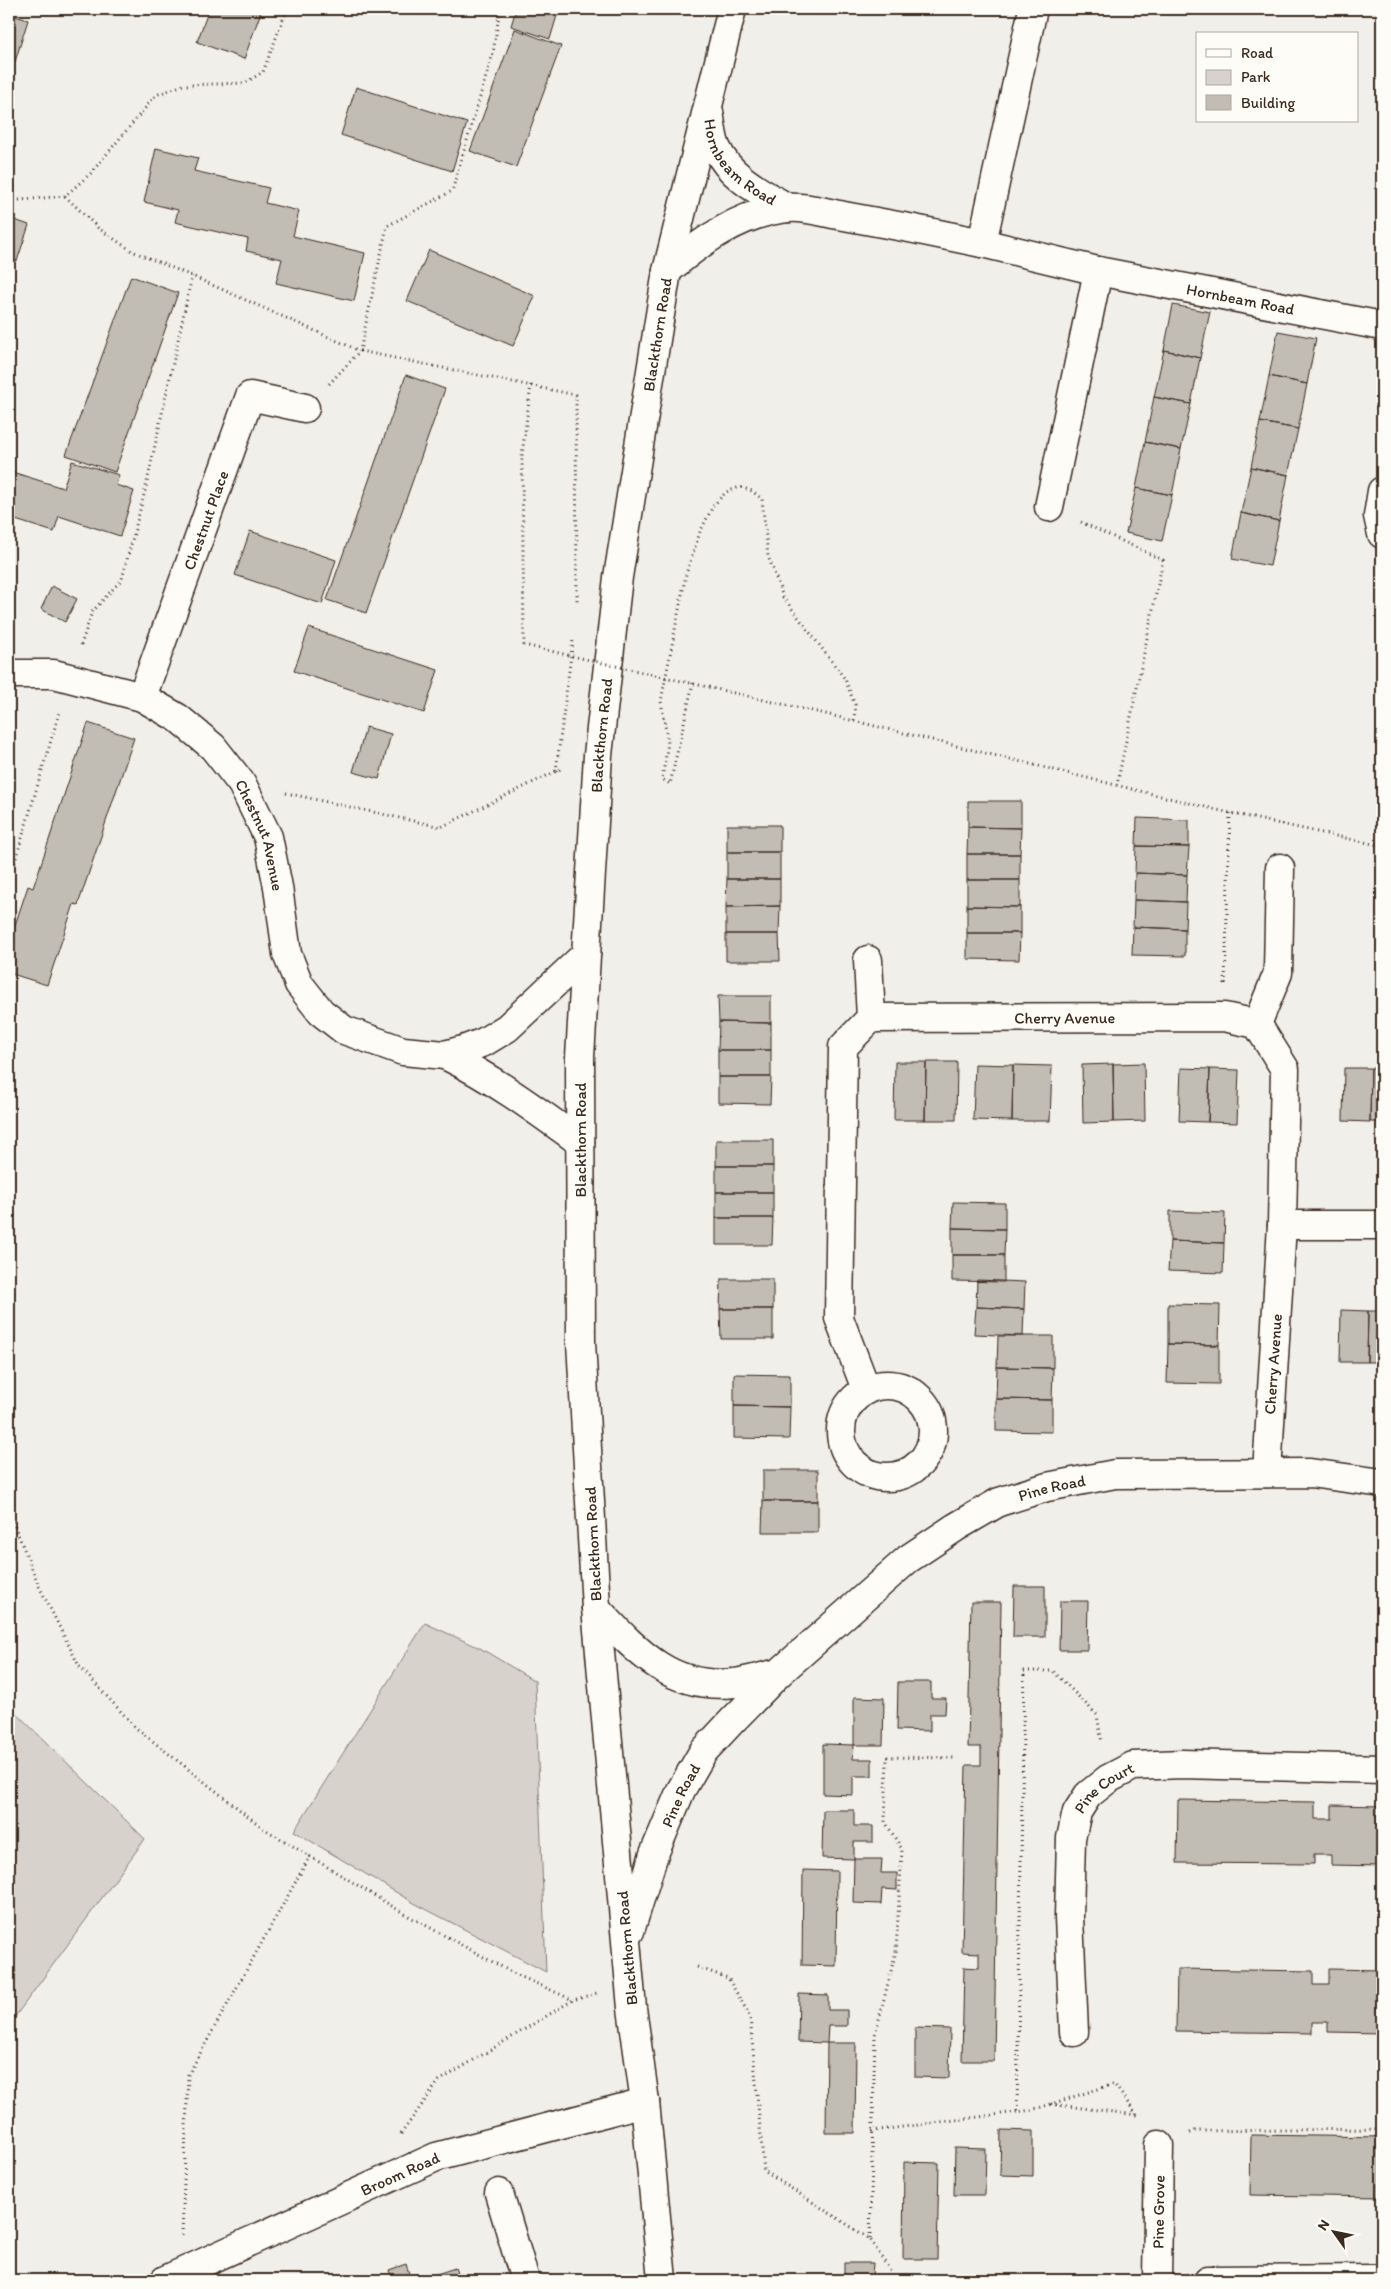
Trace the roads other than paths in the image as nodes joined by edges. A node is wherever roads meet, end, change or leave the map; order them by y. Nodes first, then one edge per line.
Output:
1 (732, 9) edge
2 (1033, 9) edge
3 (707, 105) junction
4 (788, 208) junction
5 (982, 243) junction
6 (667, 271) junction
7 (1098, 271) junction
8 (1382, 326) edge
9 (305, 408) road end
10 (1382, 491) edge
11 (1048, 507) road end
12 (1382, 534) edge
13 (9, 674) edge
14 (142, 697) junction
15 (1280, 868) dead end
16 (586, 954) junction
17 (868, 960) dead end
18 (871, 1018) junction
19 (1258, 1024) junction
20 (444, 1055) junction
21 (580, 1142) junction
22 (1282, 1225) junction
23 (1382, 1225) edge
24 (866, 1389) dead end
25 (1267, 1472) junction
26 (1382, 1483) edge
27 (596, 1608) junction
28 (779, 1673) junction
29 (1382, 1769) edge
30 (626, 1945) junction
31 (1074, 2032) dead end
32 (645, 2102) junction
33 (1159, 2145) road end
34 (498, 2193) dead end
35 (173, 2277) edge
36 (525, 2280) edge
37 (662, 2280) edge
38 (1157, 2280) edge
39 (1208, 2280) edge
40 (1382, 2280) edge

1 - 3 street, Blackthorn Road
2 - 5 street
3 - 4 street, Hornbeam Road
3 - 6 street, Blackthorn Road
4 - 5 street, Hornbeam Road
4 - 6 street, Hornbeam Road
5 - 7 street, Hornbeam Road
6 - 16 street, Blackthorn Road
7 - 8 street, Hornbeam Road
7 - 11 street
9 - 14 street, Chestnut Place
10 - 12 street
13 - 14 street, Chestnut Avenue
14 - 20 street, Chestnut Avenue
15 - 19 street
16 - 20 street, Chestnut Avenue
16 - 21 street, Blackthorn Road
17 - 18 street
18 - 19 street, Cherry Avenue
18 - 24 street
19 - 22 street, Cherry Avenue
20 - 21 street, Chestnut Avenue
21 - 27 street, Blackthorn Road
22 - 23 street
22 - 25 street, Cherry Avenue
25 - 26 street, Pine Road
25 - 28 street, Pine Road
27 - 28 street, Pine Road
27 - 30 street, Blackthorn Road
28 - 30 street, Pine Road
29 - 31 street, Pine Court
30 - 32 street, Blackthorn Road
32 - 35 street, Broom Road
32 - 37 street, Blackthorn Road
33 - 38 street, Pine Grove
34 - 36 street
39 - 40 street

